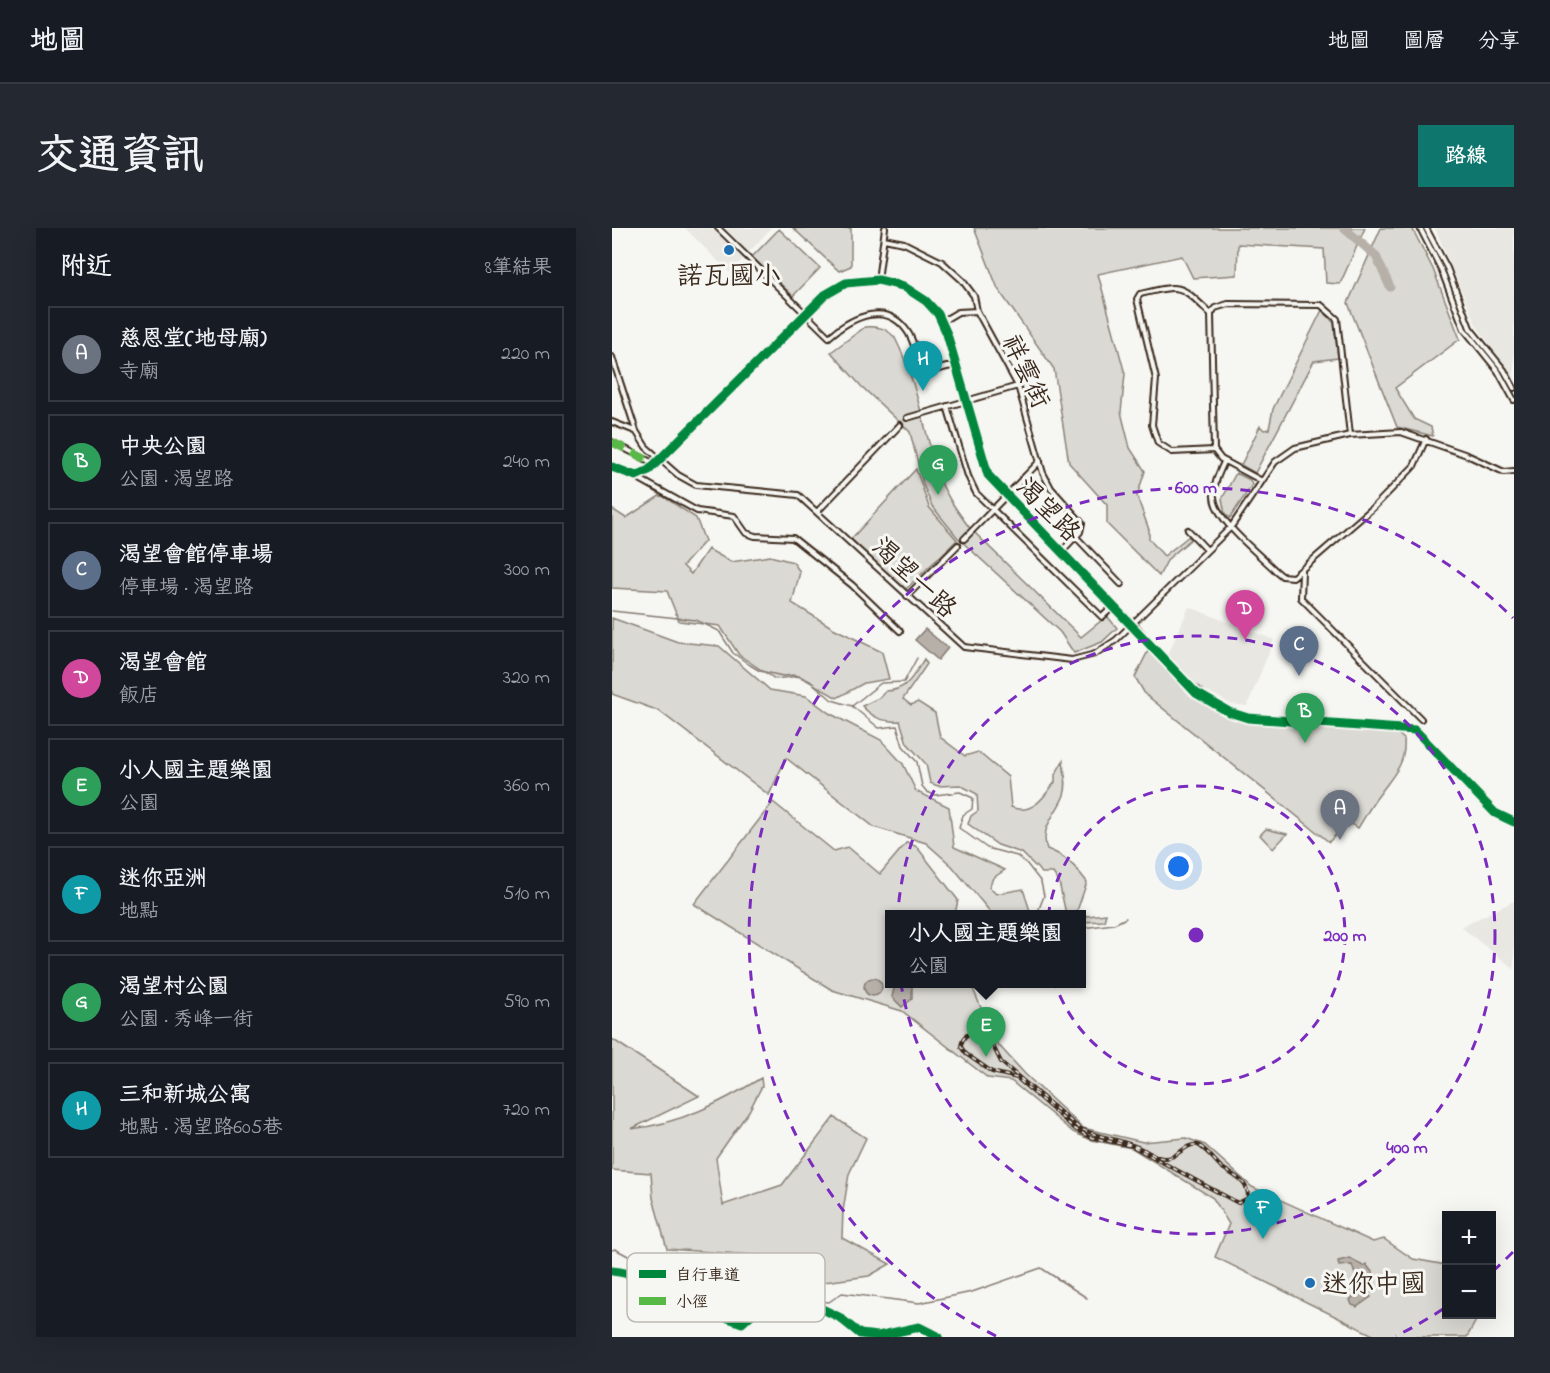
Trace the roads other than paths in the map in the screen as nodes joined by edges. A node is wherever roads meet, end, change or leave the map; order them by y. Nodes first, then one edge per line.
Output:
1 (718, 228) edge
2 (885, 228) edge
3 (1420, 228) edge
4 (1426, 228) edge
5 (884, 239) junction
6 (878, 280) junction
7 (977, 311) junction
8 (1211, 314) junction
9 (805, 315) junction
10 (941, 322) junction
11 (612, 357) edge
12 (955, 364) junction
13 (1018, 386) junction
14 (1514, 388) edge
15 (1514, 400) edge
16 (966, 401) junction
17 (947, 406) junction
18 (907, 418) dead end
19 (612, 422) edge
20 (897, 427) dead end
21 (636, 431) junction
22 (1350, 435) junction
23 (1426, 439) junction
24 (612, 442) edge
25 (1214, 450) junction
26 (659, 460) junction
27 (1040, 460) junction
28 (1224, 462) junction
29 (655, 464) junction
30 (612, 467) edge
31 (1514, 471) edge
32 (636, 477) junction
33 (1262, 481) junction
34 (1006, 495) junction
35 (992, 510) junction
36 (817, 512) junction
37 (1231, 526) junction
38 (1188, 530) dead end
39 (1076, 537) junction
40 (964, 539) dead end
41 (958, 545) dead end
42 (1207, 550) junction
43 (1062, 551) junction
44 (1302, 571) junction
45 (1121, 584) dead end
46 (907, 596) junction
47 (1115, 605) junction
48 (1133, 624) junction
49 (900, 631) dead end
50 (999, 645) dead end
51 (994, 651) junction
52 (1421, 719) dead end
53 (1514, 822) edge
54 (612, 1271) edge
55 (627, 1272) edge
56 (825, 1310) edge
57 (939, 1337) edge

1 - 9 street
2 - 5 street
3 - 15 street
4 - 14 street
5 - 6 street
5 - 7 street, 祥雲街
6 - 9 street, 渴望路
6 - 10 street, 渴望路
7 - 10 street
7 - 13 street, 祥雲街
8 - 22 street
8 - 25 street
8 - 25 street
9 - 12 street
9 - 26 street, 渴望路
10 - 12 street, 渴望路
11 - 21 street, 渴望一路
12 - 16 street, 渴望路
13 - 16 street
13 - 27 street, 祥雲街
16 - 17 street
16 - 34 street, 渴望路
17 - 18 street
17 - 35 street
19 - 21 street
20 - 36 street
21 - 26 street, 渴望一路
22 - 23 street, 渴望一路
22 - 33 street, 渴望一路
23 - 31 street, 渴望一路
23 - 44 street
24 - 29 street
25 - 28 street
26 - 29 street, 渴望路
26 - 36 street, 渴望一路
27 - 34 street
27 - 39 street, 祥雲街
28 - 33 street
28 - 37 street
29 - 32 street, 渴望路
30 - 32 street
32 - 49 street
33 - 37 street, 渴望一路
34 - 35 street
34 - 43 street, 渴望路
35 - 40 street
35 - 47 street
36 - 46 street, 渴望一路
37 - 42 street, 渴望一路
37 - 44 street
38 - 42 street
39 - 43 street
39 - 45 street
41 - 46 street
42 - 48 street, 渴望一路
43 - 47 street, 渴望路
44 - 52 street
46 - 51 street, 渴望一路
47 - 48 street, 渴望路
48 - 51 street, 渴望一路
48 - 53 street, 渴望路
50 - 51 street
54 - 55 street
56 - 57 street

